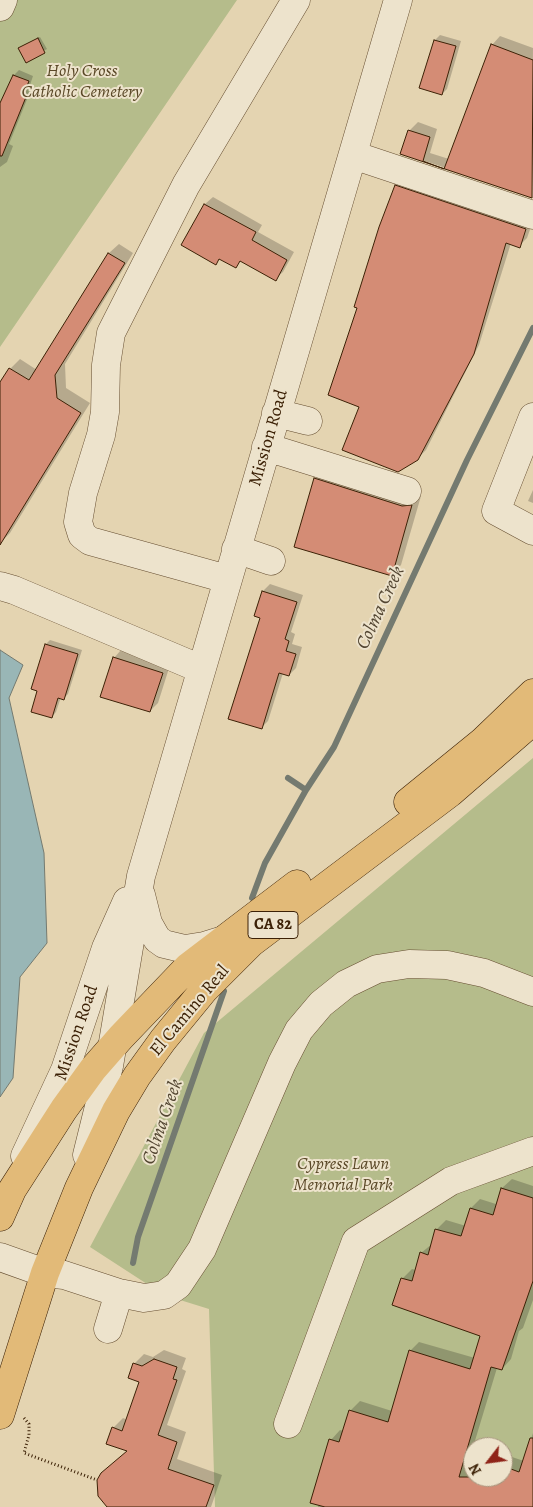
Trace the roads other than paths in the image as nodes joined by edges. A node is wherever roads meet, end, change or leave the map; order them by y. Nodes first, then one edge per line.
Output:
1 (3, 0) edge
2 (296, 0) edge
3 (398, 0) edge
4 (0, 8) edge
5 (352, 155) junction
6 (533, 216) edge
7 (276, 413) junction
8 (533, 417) edge
9 (308, 421) dead end
10 (266, 447) junction
11 (407, 491) dead end
12 (533, 531) edge
13 (236, 548) junction
14 (271, 561) dead end
15 (227, 579) junction
16 (0, 586) edge
17 (201, 669) junction
18 (533, 693) edge
19 (533, 721) edge
20 (140, 876) junction
21 (220, 941) junction
22 (533, 992) edge
23 (113, 1046) junction
24 (533, 1151) edge
25 (79, 1188) junction
26 (12, 1190) junction
27 (0, 1217) edge
28 (0, 1257) edge
29 (45, 1273) junction
30 (119, 1293) junction
31 (108, 1328) dead end
32 (9, 1413) edge
33 (288, 1424) dead end

1 - 4 street
2 - 15 street
3 - 5 street, Mission Road
5 - 6 street
5 - 7 street, Mission Road
7 - 9 street
7 - 10 street, Mission Road
8 - 12 street
10 - 11 street
10 - 13 street, Mission Road
13 - 14 street
13 - 15 street, Mission Road
15 - 17 street, Mission Road
16 - 17 street
17 - 20 street, Mission Road
18 - 21 main road, El Camino Real / CA 82
19 - 25 main road, El Camino Real / CA 82
20 - 21 street, Mission Road
20 - 23 street, Mission Road
20 - 26 street, Mission Road
21 - 23 main road, El Camino Real / CA 82
22 - 30 street
23 - 25 street, Mission Road
23 - 26 main road, El Camino Real / CA 82
24 - 33 street
25 - 29 main road, El Camino Real / CA 82
26 - 27 main road, El Camino Real / CA 82
28 - 29 street
29 - 30 street
29 - 32 main road, El Camino Real / CA 82
30 - 31 street

